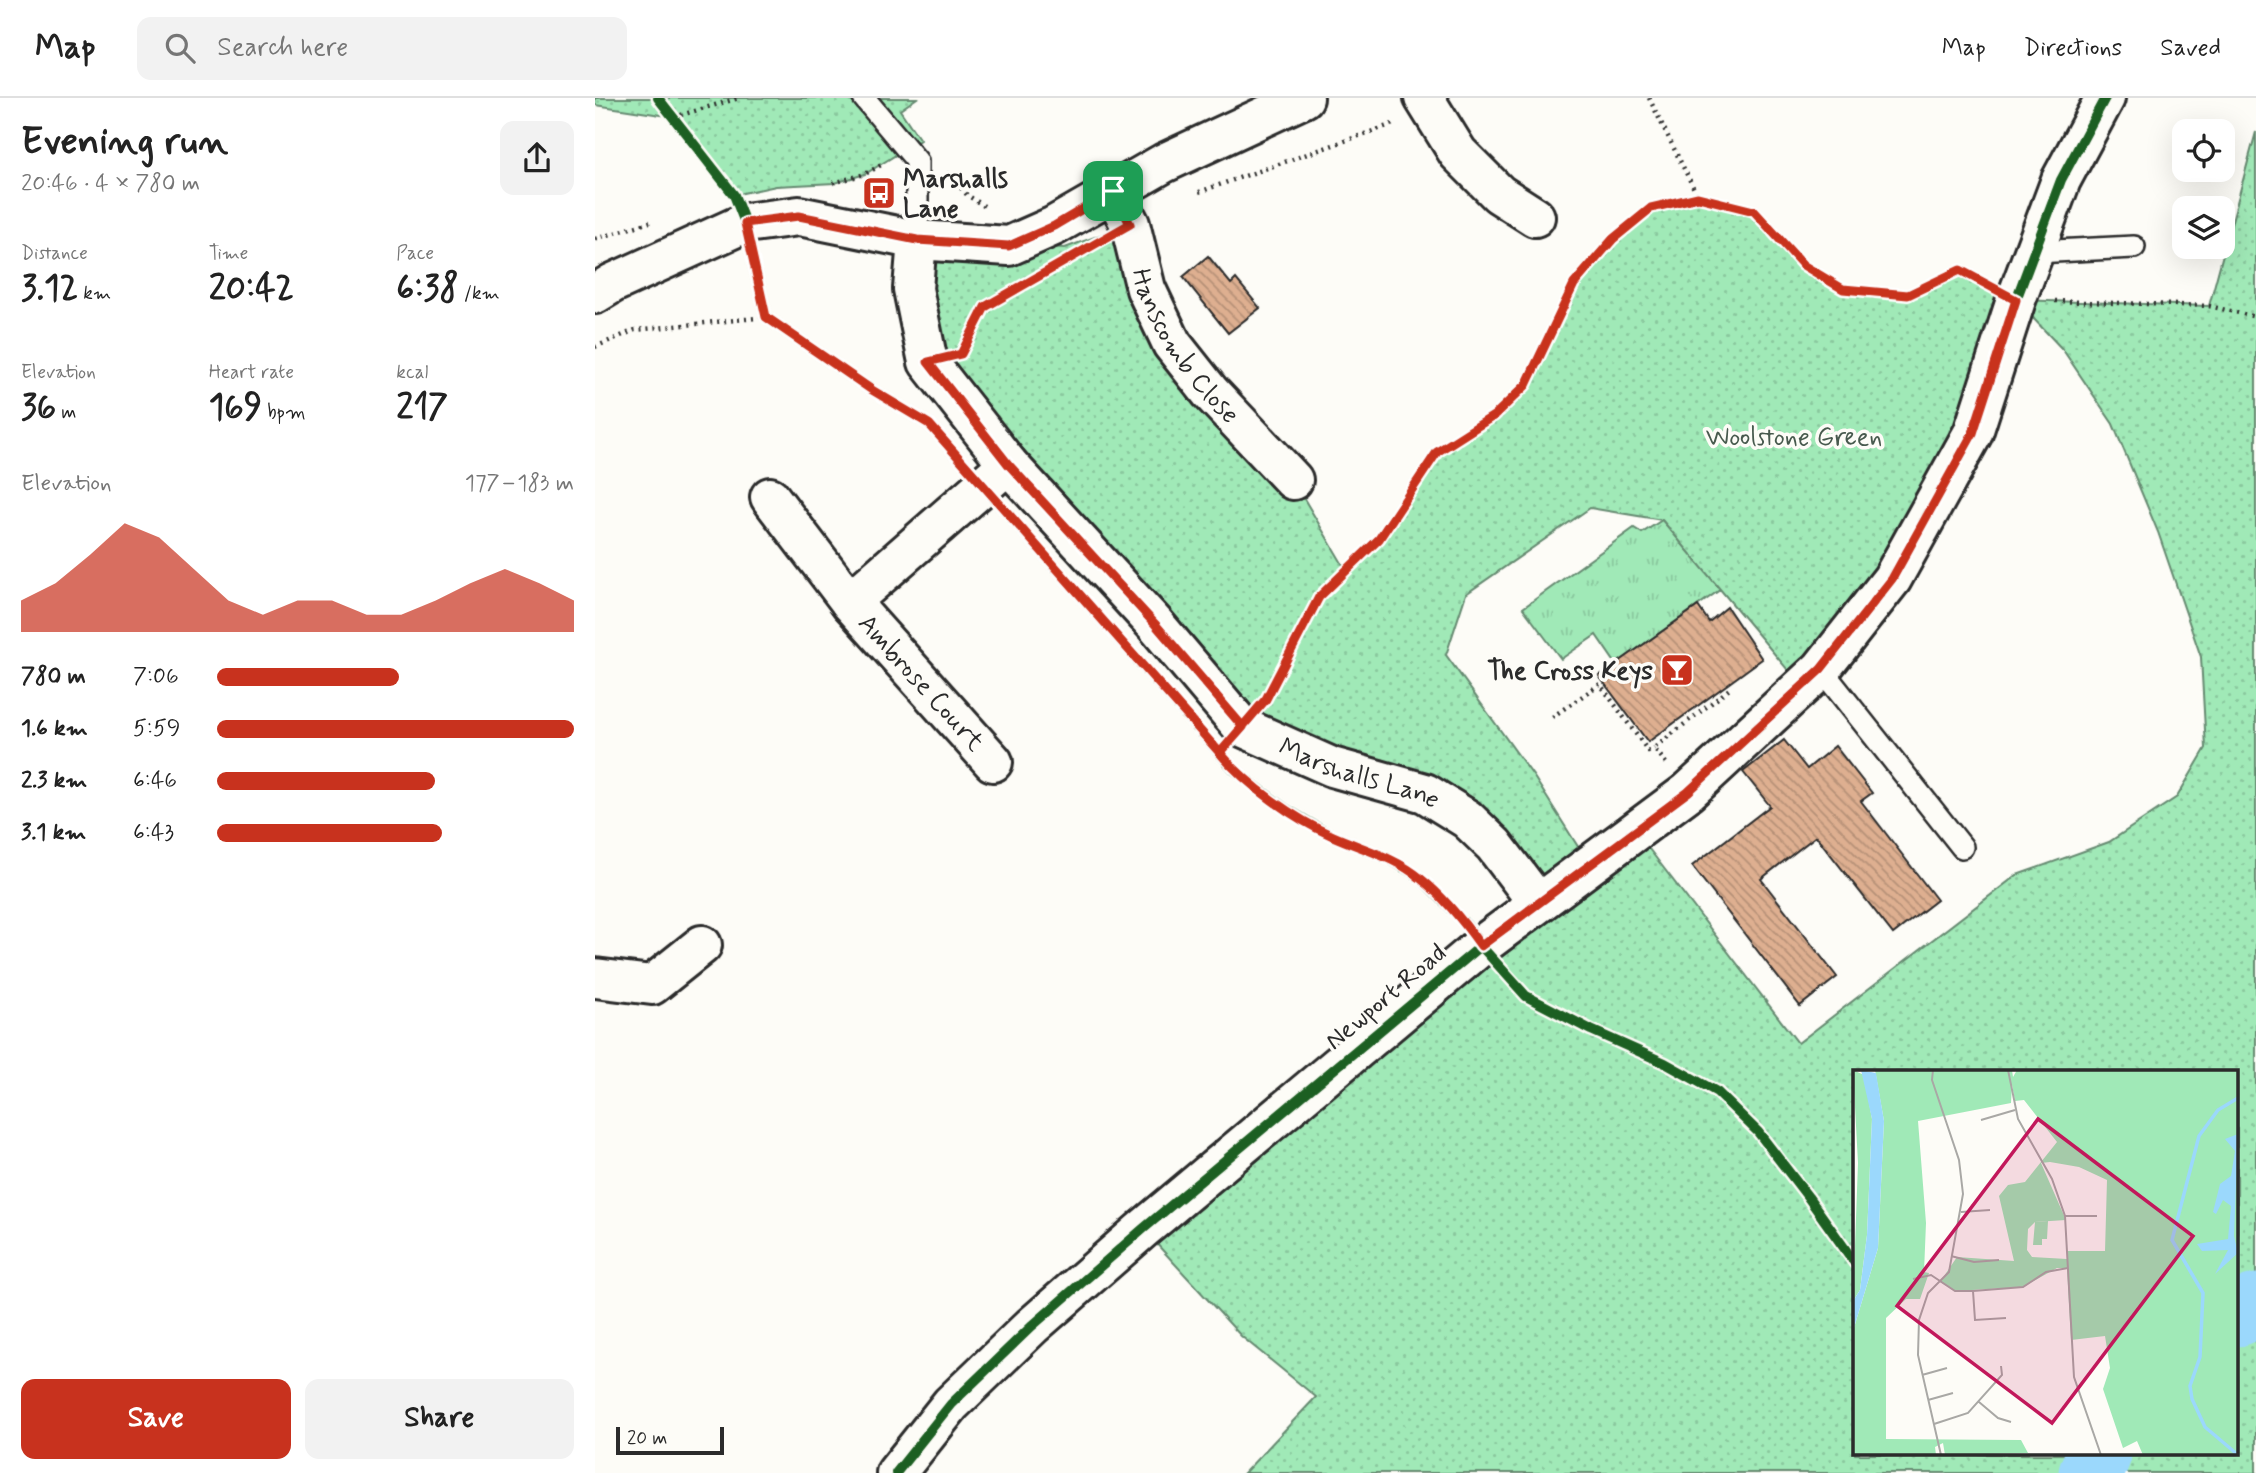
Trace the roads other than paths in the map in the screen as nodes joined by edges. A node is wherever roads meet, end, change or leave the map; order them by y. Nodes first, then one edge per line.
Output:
1 (863, 98) edge
2 (1304, 98) edge
3 (2105, 98) edge
4 (1427, 104) edge
5 (1113, 191) junction
6 (1535, 217) dead end
7 (917, 240) junction
8 (2134, 247) dead end
9 (2035, 253) junction
10 (595, 294) edge
11 (1008, 464) junction
12 (1293, 480) dead end
13 (770, 498) dead end
14 (850, 602) junction
15 (1821, 669) junction
16 (993, 762) dead end
17 (1962, 847) dead end
18 (1538, 903) junction
19 (702, 945) dead end
20 (595, 978) edge
21 (896, 1473) edge

1 - 7 lane
2 - 5 street
3 - 9 street, Newport Road
4 - 6 street
5 - 7 street
5 - 12 street, Hanscomb Close
7 - 10 street
7 - 11 street, Marshalls Lane
8 - 9 lane
9 - 15 street, Newport Road
11 - 14 street, Ambrose Court
11 - 18 street, Marshalls Lane
13 - 14 street, Ambrose Court
14 - 16 street, Ambrose Court
15 - 17 lane
15 - 18 street, Newport Road
18 - 21 street, Newport Road
19 - 20 street

